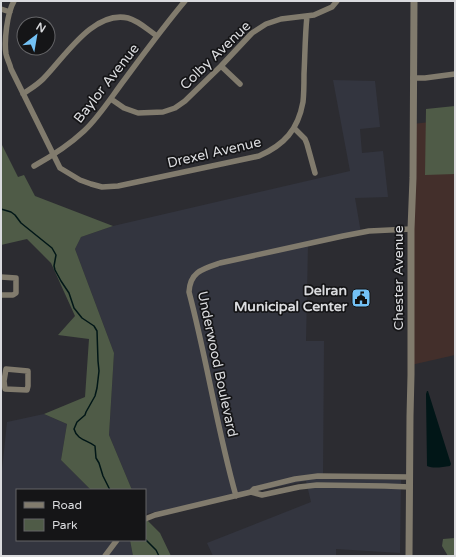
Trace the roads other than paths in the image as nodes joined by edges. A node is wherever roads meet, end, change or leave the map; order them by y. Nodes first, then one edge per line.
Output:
1 (14, 1) edge
2 (185, 1) edge
3 (337, 1) edge
4 (414, 1) edge
5 (1, 9) edge
6 (10, 12) junction
7 (307, 16) junction
8 (157, 36) junction
9 (221, 66) junction
10 (455, 74) edge
11 (413, 78) junction
12 (240, 84) dead end
13 (23, 94) junction
14 (111, 99) junction
15 (294, 128) junction
16 (53, 155) junction
17 (34, 166) dead end
18 (315, 173) dead end
19 (411, 229) junction
20 (1, 277) edge
21 (1, 295) edge
22 (3, 381) edge
23 (410, 477) junction
24 (410, 487) junction
25 (251, 492) junction
26 (236, 496) junction
27 (146, 519) edge
28 (116, 541) edge
29 (105, 556) edge
30 (409, 556) edge

1 - 6 street, Drexel Avenue
2 - 8 street, Baylor Avenue
3 - 7 street, Colby Avenue
4 - 11 street, Chester Avenue
5 - 6 street
6 - 13 street, Drexel Avenue
7 - 9 street, Colby Avenue
7 - 15 street, Drexel Avenue
8 - 13 street
8 - 14 street, Baylor Avenue
9 - 12 street
9 - 14 street, Colby Avenue
10 - 11 street
11 - 19 street, Chester Avenue
13 - 16 street, Drexel Avenue
14 - 16 street, Baylor Avenue
15 - 16 street, Drexel Avenue
15 - 18 street
16 - 17 street, Baylor Avenue
19 - 23 street, Chester Avenue
19 - 26 street, Underwood Boulevard
20 - 21 street
22 - 22 street
23 - 24 street, Chester Avenue
23 - 25 street
24 - 25 street
24 - 30 street, Chester Avenue
25 - 26 street
26 - 27 street
28 - 29 street

